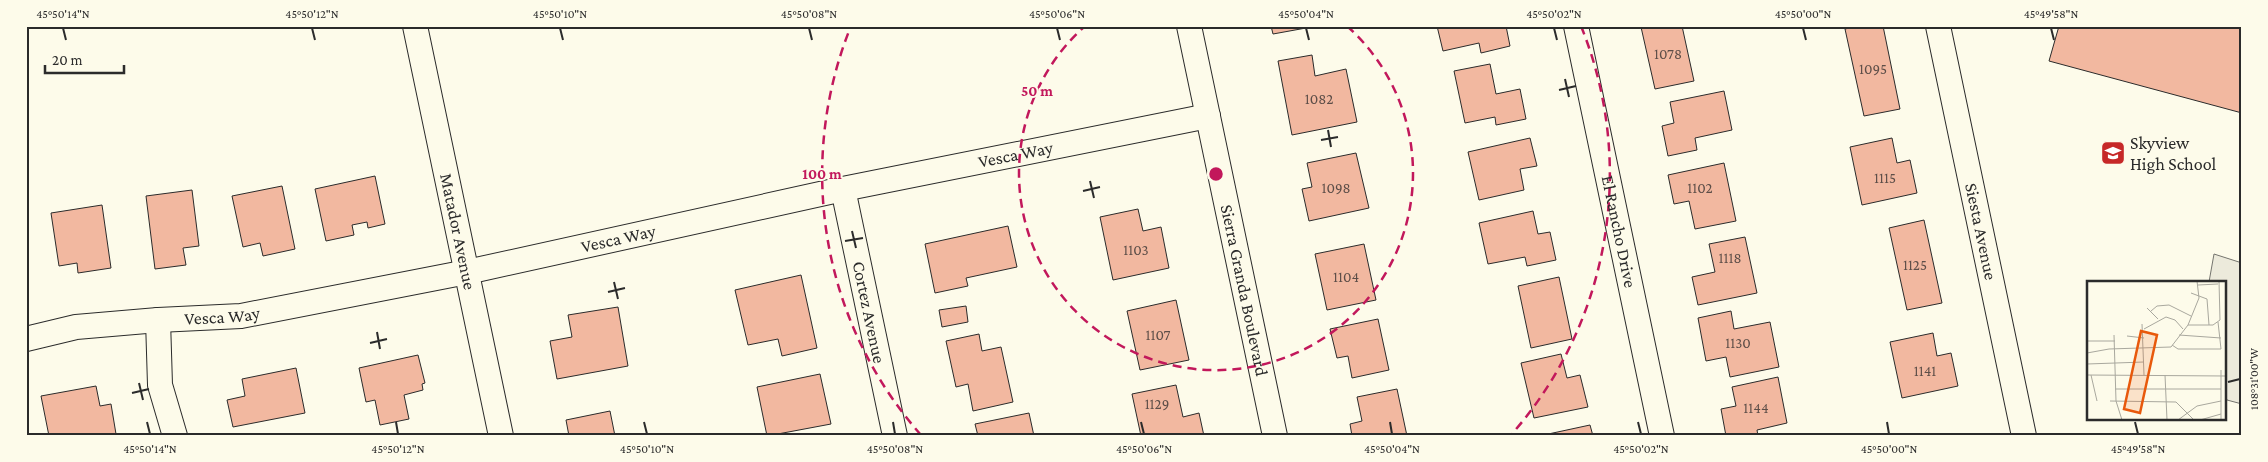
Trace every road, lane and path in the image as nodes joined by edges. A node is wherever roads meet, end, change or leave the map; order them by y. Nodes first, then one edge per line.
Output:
1 (415, 26) edge
2 (1189, 26) edge
3 (1576, 26) edge
4 (1938, 26) edge
5 (1208, 116) junction
6 (843, 189) junction
7 (467, 272) junction
8 (158, 320) junction
9 (26, 339) edge
10 (175, 436) edge
11 (501, 436) edge
12 (894, 436) edge
13 (1275, 436) edge
14 (1662, 436) edge
15 (2024, 436) edge

1 - 7 street, Matador Avenue
2 - 5 street, Sierra Granda Boulevard
3 - 14 street, El Rancho Drive
4 - 15 street, Siesta Avenue
5 - 6 street, Vesca Way
5 - 13 street, Sierra Granda Boulevard
6 - 7 street, Vesca Way
6 - 12 street, Cortez Avenue
7 - 8 street, Vesca Way
7 - 11 street, Matador Avenue
8 - 9 street, Vesca Way
8 - 10 street

